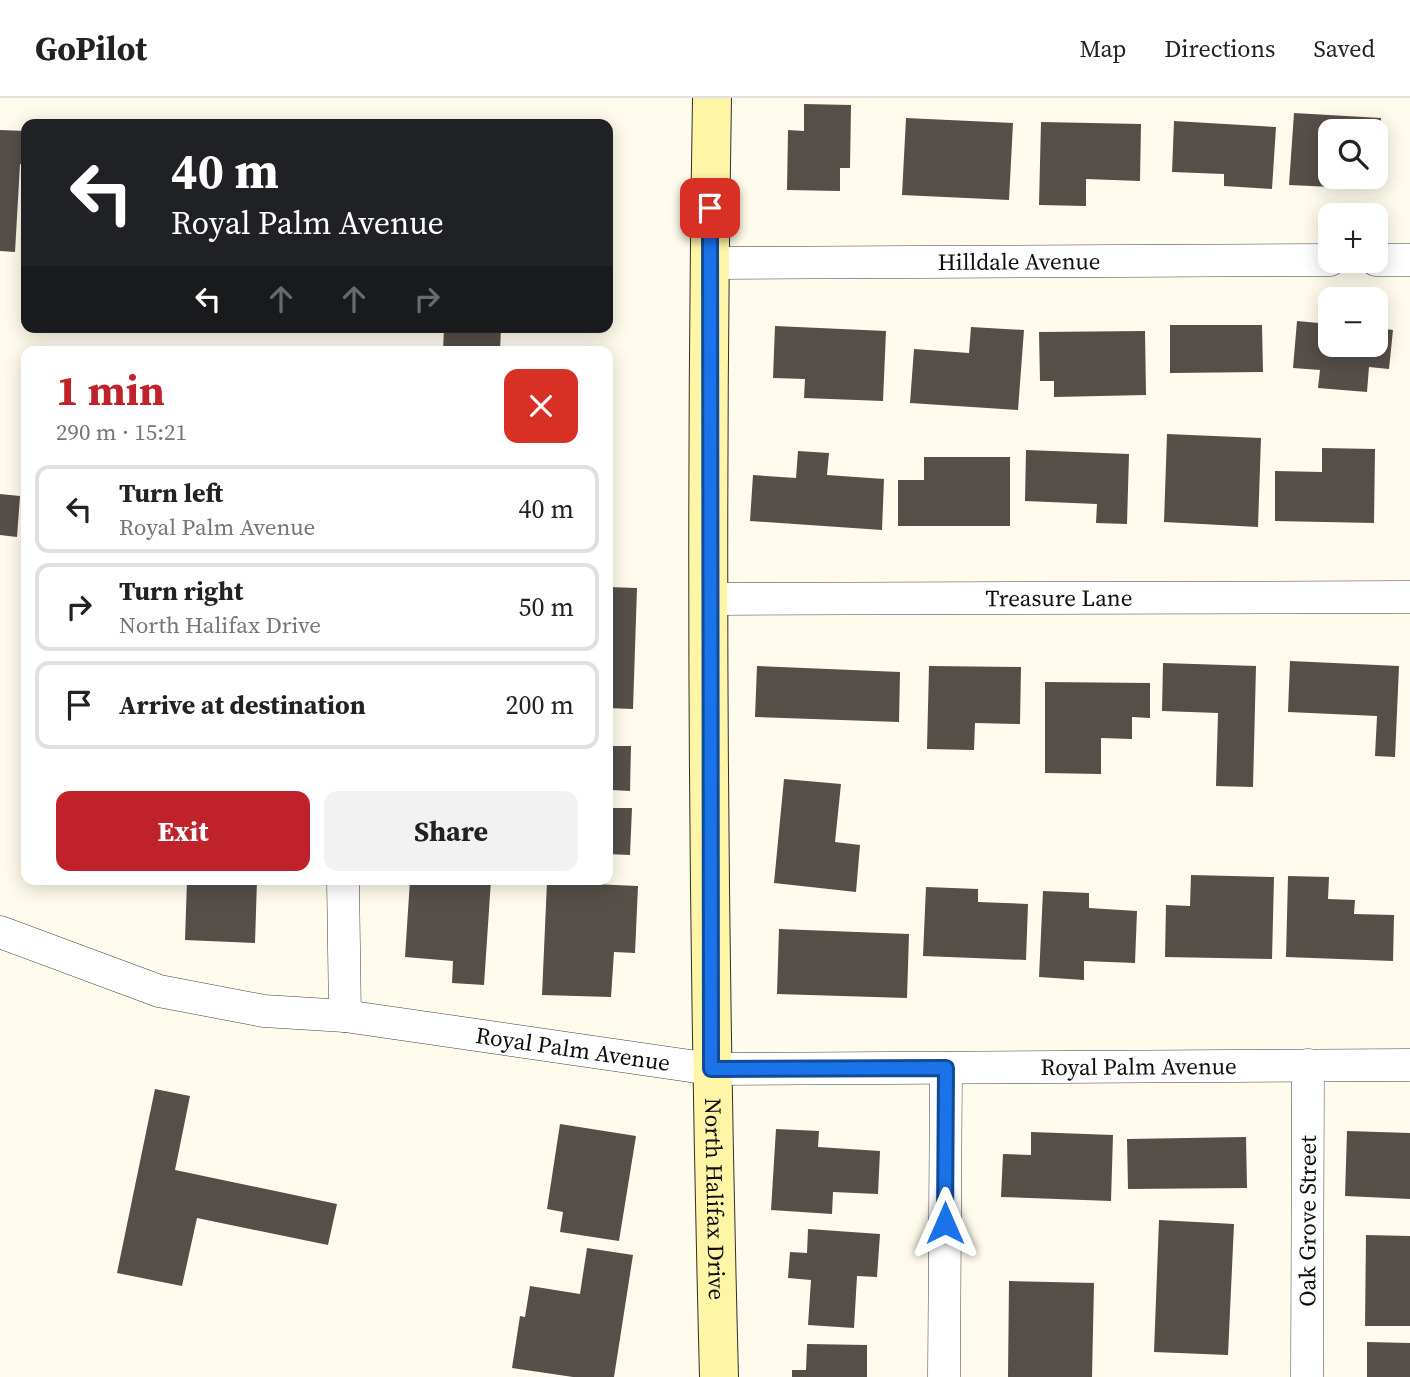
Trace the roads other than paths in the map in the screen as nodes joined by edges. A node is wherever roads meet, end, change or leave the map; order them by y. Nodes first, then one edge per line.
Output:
1 (712, 98) edge
2 (1318, 260) edge
3 (1388, 260) edge
4 (1410, 260) edge
5 (709, 263) junction
6 (1410, 597) edge
7 (709, 599) junction
8 (343, 885) edge
9 (0, 932) edge
10 (345, 1016) junction
11 (1308, 1065) junction
12 (1410, 1066) edge
13 (946, 1068) junction
14 (711, 1069) junction
15 (719, 1377) edge
16 (944, 1377) edge
17 (1307, 1377) edge

1 - 5 street, North Halifax Drive
2 - 5 street, Hilldale Avenue
3 - 4 street
5 - 7 street, North Halifax Drive
6 - 7 street, Treasure Lane
7 - 14 street, North Halifax Drive
8 - 10 street
9 - 10 street, Royal Palm Avenue
10 - 14 street, Royal Palm Avenue
11 - 12 street, Royal Palm Avenue
11 - 13 street, Royal Palm Avenue
11 - 17 street, Oak Grove Street
13 - 14 street, Royal Palm Avenue
13 - 16 street
14 - 15 street, North Halifax Drive

